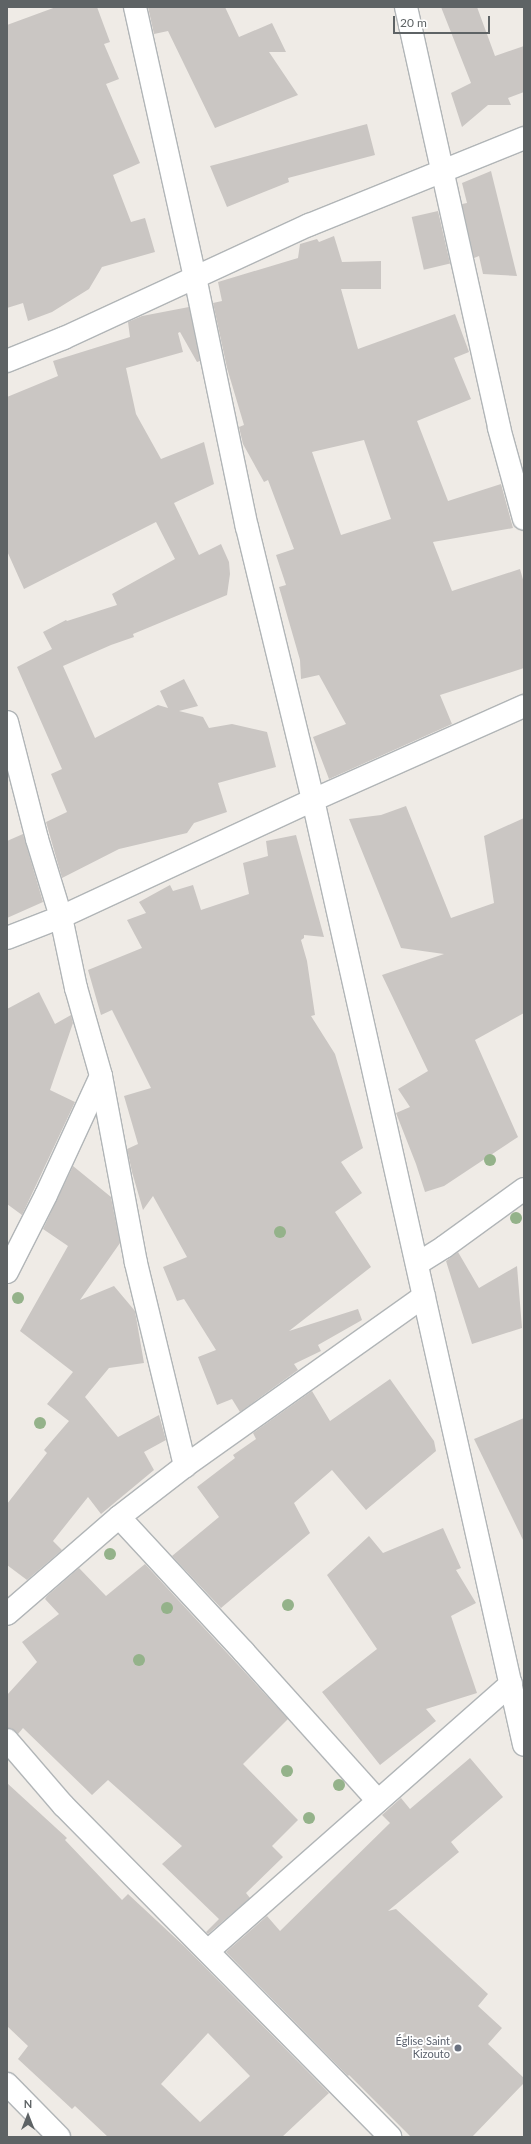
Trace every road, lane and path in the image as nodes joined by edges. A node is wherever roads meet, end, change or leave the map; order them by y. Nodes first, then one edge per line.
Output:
1 (135, 7) edge
2 (406, 7) edge
3 (524, 138) edge
4 (442, 172) junction
5 (195, 277) junction
6 (7, 361) edge
7 (524, 519) edge
8 (524, 706) edge
9 (7, 722) edge
10 (312, 800) junction
11 (62, 917) junction
12 (7, 938) edge
13 (101, 1076) junction
14 (524, 1189) edge
15 (417, 1264) junction
16 (7, 1272) edge
17 (424, 1296) junction
18 (185, 1466) junction
19 (119, 1517) junction
20 (7, 1614) edge
21 (511, 1684) junction
22 (7, 1740) edge
23 (524, 1746) edge
24 (378, 1801) junction
25 (208, 1950) junction
26 (7, 2084) edge
27 (59, 2137) edge
28 (390, 2137) edge

1 - 5 street
2 - 4 street
3 - 4 street
4 - 5 street
4 - 7 street
5 - 6 street
5 - 10 street
8 - 10 street
9 - 11 street
10 - 11 street
10 - 15 street
11 - 12 street
11 - 13 street
13 - 16 street
13 - 18 street
14 - 15 street
15 - 17 street
17 - 18 street
17 - 21 street
18 - 19 street
19 - 20 street
19 - 24 street
21 - 23 street
21 - 24 street
22 - 25 street
24 - 25 street
25 - 28 street
26 - 27 street

